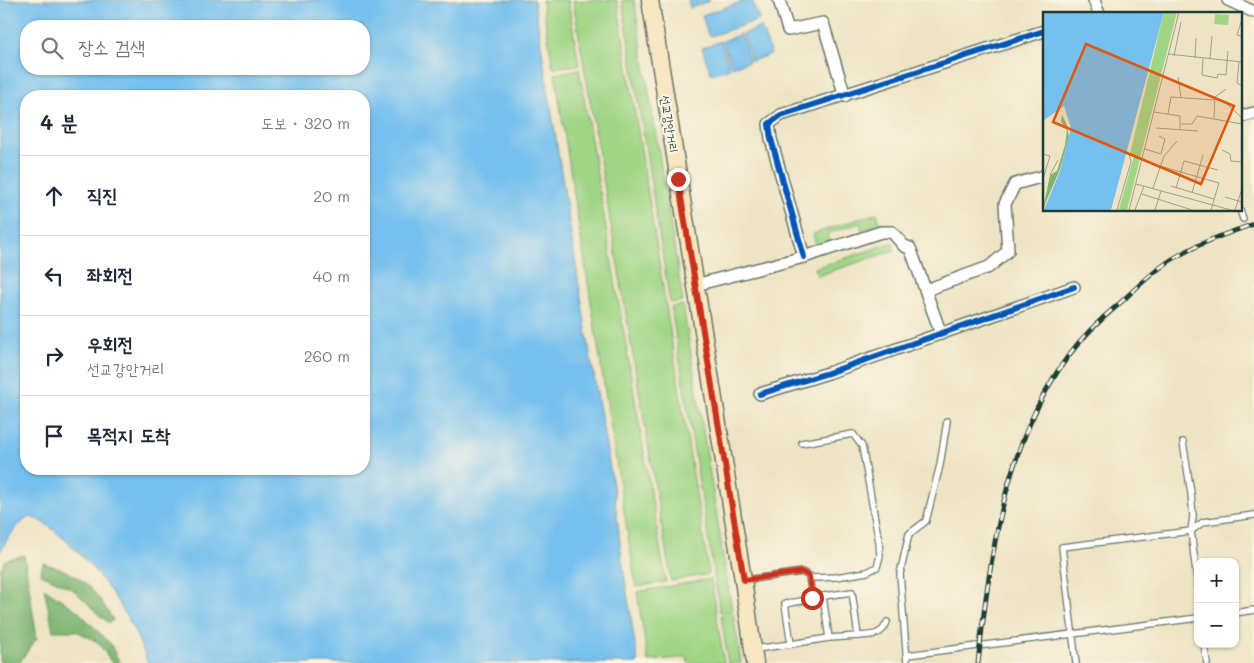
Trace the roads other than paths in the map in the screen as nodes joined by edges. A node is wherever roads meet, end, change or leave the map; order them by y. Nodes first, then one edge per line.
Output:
1 (650, 0) edge
2 (779, 0) edge
3 (1228, 0) edge
4 (1254, 12) edge
5 (1043, 31) edge
6 (845, 96) junction
7 (1043, 176) edge
8 (1240, 211) edge
9 (1243, 219) dead end
10 (804, 257) junction
11 (695, 285) junction
12 (1074, 287) dead end
13 (926, 290) junction
14 (941, 334) junction
15 (760, 394) dead end
16 (947, 421) dead end
17 (802, 442) dead end
18 (1183, 442) dead end
19 (1254, 515) edge
20 (1191, 531) junction
21 (1194, 558) edge
22 (809, 576) junction
23 (744, 580) junction
24 (823, 596) junction
25 (812, 598) junction
26 (1254, 610) edge
27 (1239, 612) edge
28 (1194, 619) edge
29 (887, 622) dead end
30 (1073, 635) junction
31 (858, 636) junction
32 (829, 638) junction
33 (791, 644) junction
34 (1205, 648) edge
35 (754, 656) edge
36 (907, 656) junction
37 (908, 663) edge
38 (1076, 663) edge
39 (1207, 663) edge

1 - 11 main road, 선교강안거리
2 - 6 street
3 - 4 street
5 - 6 street
6 - 10 street
7 - 13 street
8 - 9 lane
10 - 11 street
10 - 13 street
11 - 23 main road, 선교강안거리
12 - 14 street
13 - 14 street
14 - 15 street
16 - 36 lane
17 - 22 lane
18 - 20 lane
19 - 20 lane
20 - 21 lane
20 - 30 lane
22 - 23 lane
22 - 25 lane
23 - 35 main road, 선교강안거리
24 - 25 lane
24 - 31 lane
24 - 32 lane
25 - 33 lane
26 - 27 lane
28 - 30 lane
29 - 31 lane
30 - 36 lane
30 - 38 lane
31 - 32 lane
32 - 33 lane
33 - 35 lane
34 - 39 lane
36 - 37 lane

